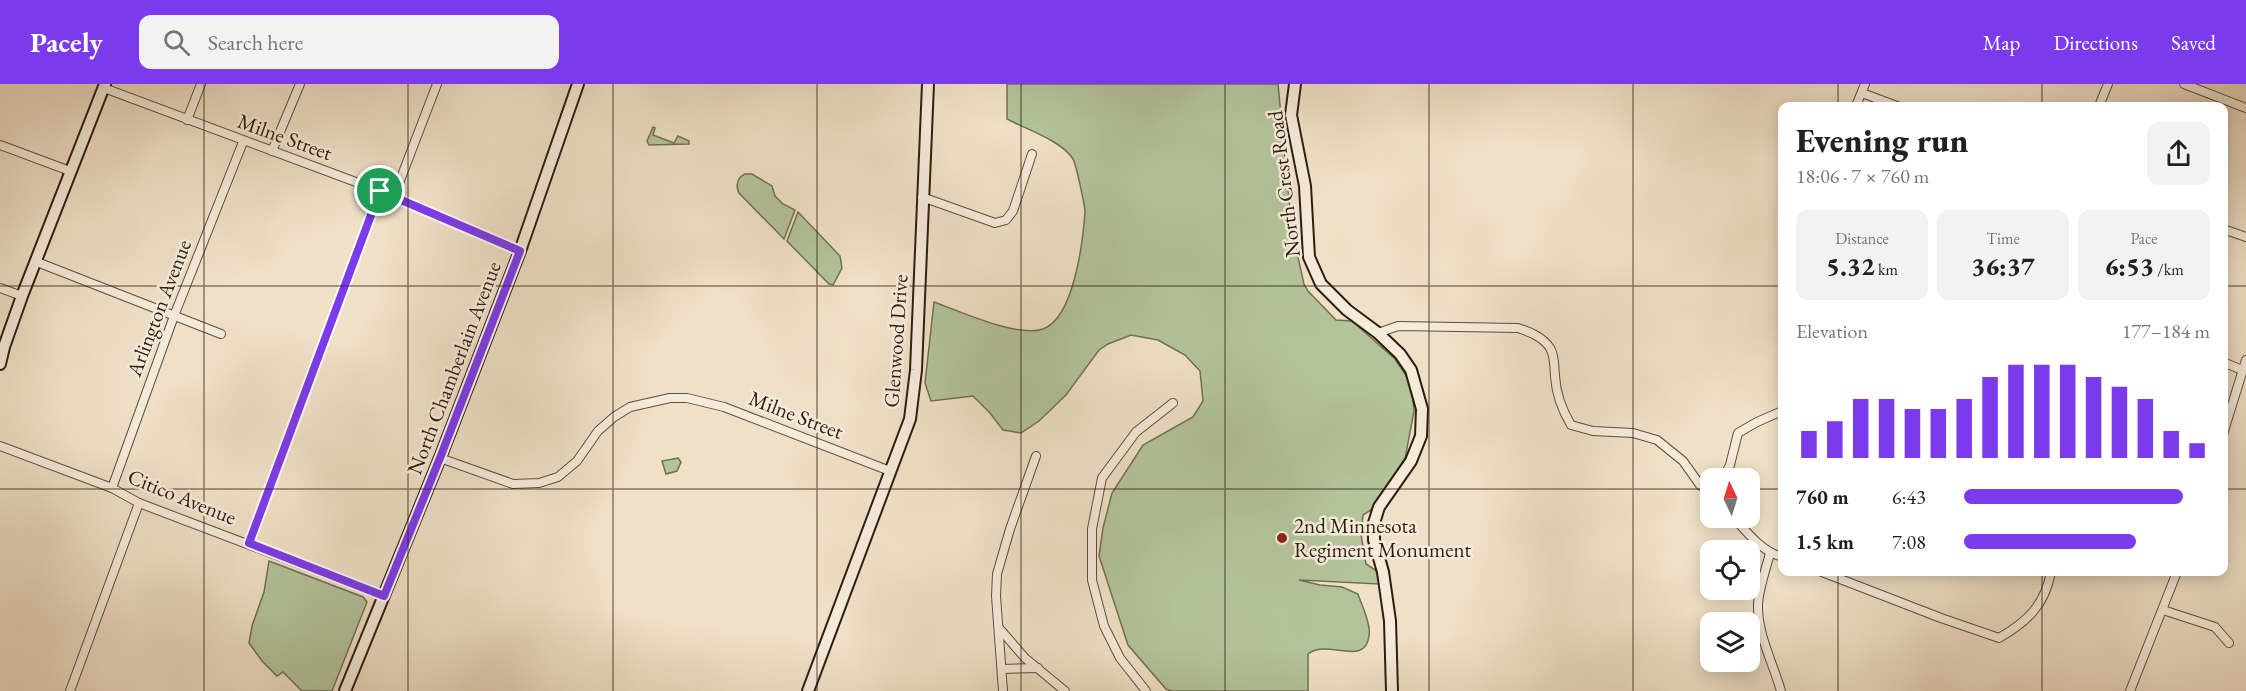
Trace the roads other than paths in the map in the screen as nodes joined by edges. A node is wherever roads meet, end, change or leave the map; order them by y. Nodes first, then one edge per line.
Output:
1 (201, 84) edge
2 (300, 84) edge
3 (437, 84) edge
4 (578, 84) edge
5 (928, 84) edge
6 (1295, 84) edge
7 (1865, 84) edge
8 (2108, 84) edge
9 (2184, 84) edge
10 (105, 86) edge
11 (1862, 93) junction
12 (1858, 102) edge
13 (1886, 102) edge
14 (2101, 102) edge
15 (2246, 108) edge
16 (187, 120) junction
17 (243, 142) junction
18 (0, 145) edge
19 (272, 152) junction
20 (1032, 154) dead end
21 (70, 171) junction
22 (380, 191) junction
23 (922, 197) junction
24 (2228, 231) edge
25 (2246, 237) edge
26 (520, 251) junction
27 (37, 262) junction
28 (0, 288) edge
29 (22, 296) junction
30 (174, 316) junction
31 (1378, 333) junction
32 (221, 334) dead end
33 (2246, 360) edge
34 (0, 364) edge
35 (2228, 364) edge
36 (2242, 370) junction
37 (1173, 403) dead end
38 (1778, 413) edge
39 (2228, 417) edge
40 (0, 446) edge
41 (1036, 456) dead end
42 (440, 458) junction
43 (1728, 468) edge
44 (890, 471) junction
45 (1700, 485) edge
46 (112, 488) junction
47 (139, 502) junction
48 (1743, 528) edge
49 (249, 543) junction
50 (1770, 553) junction
51 (1778, 556) edge
52 (1832, 576) edge
53 (2050, 576) edge
54 (2176, 576) edge
55 (384, 596) junction
56 (2163, 610) junction
57 (999, 628) junction
58 (2229, 643) dead end
59 (1002, 669) junction
60 (1038, 669) junction
61 (70, 691) edge
62 (345, 691) edge
63 (808, 691) edge
64 (1003, 691) edge
65 (1065, 691) edge
66 (1146, 691) edge
67 (1392, 691) edge
68 (1781, 691) edge
69 (2130, 691) edge

1 - 16 street
2 - 19 street
3 - 22 street
4 - 26 street, North Chamberlain Avenue
5 - 23 street, Glenwood Drive
6 - 31 street, North Crest Road
7 - 11 street
8 - 14 street
9 - 15 street
10 - 16 street, Milne Street
10 - 21 street
11 - 12 street
11 - 13 street
16 - 17 street, Milne Street
17 - 19 street, Milne Street
17 - 30 street, Arlington Avenue
18 - 21 street
19 - 22 street, Milne Street
20 - 23 street
21 - 27 street
22 - 26 street, Milne Street
22 - 49 street
23 - 44 street, Glenwood Drive
24 - 25 street
26 - 42 street, North Chamberlain Avenue
27 - 29 street
27 - 30 street
28 - 29 street
29 - 34 street
30 - 32 street
30 - 46 street, Arlington Avenue
31 - 45 street
31 - 67 street, North Crest Road
33 - 36 street
35 - 36 street
36 - 39 street
37 - 66 street
38 - 43 street
40 - 46 street, Citico Avenue
41 - 57 street
42 - 44 street, Milne Street
42 - 55 street, North Chamberlain Avenue
44 - 63 street, Glenwood Drive
46 - 47 street, Citico Avenue
47 - 49 street, Citico Avenue
47 - 61 street
48 - 50 street
49 - 55 street, Citico Avenue
50 - 51 street
50 - 68 street
52 - 53 street
54 - 56 street
55 - 62 street, North Chamberlain Avenue
56 - 58 street
56 - 69 street
57 - 59 street
57 - 60 street
59 - 60 street
59 - 64 street
60 - 65 street

